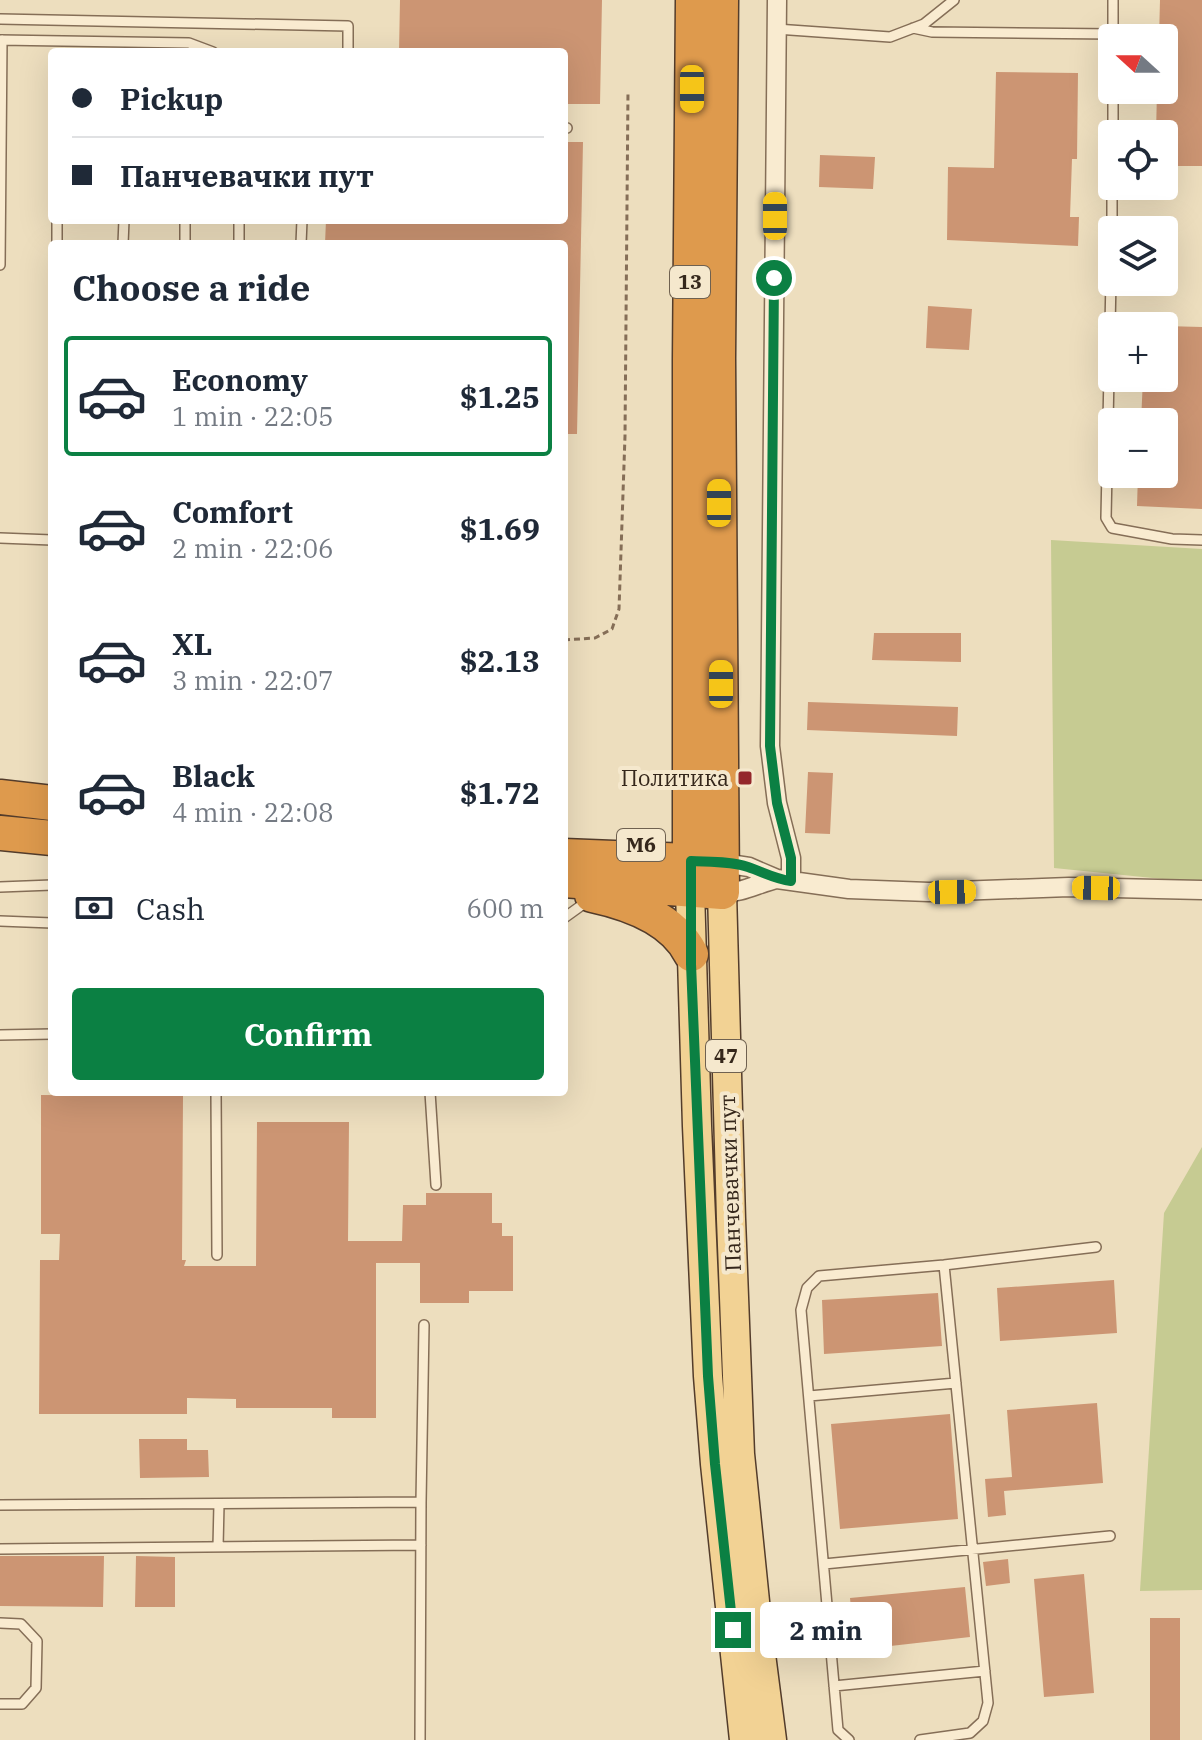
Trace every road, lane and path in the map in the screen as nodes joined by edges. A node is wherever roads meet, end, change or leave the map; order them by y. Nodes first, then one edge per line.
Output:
1 (693, 0) edge
2 (721, 0) edge
3 (777, 0) edge
4 (954, 0) edge
5 (1113, 0) edge
6 (0, 19) edge
7 (1113, 24) edge
8 (913, 28) junction
9 (776, 29) junction
10 (1098, 36) edge
11 (1, 40) edge
12 (60, 46) edge
13 (129, 47) edge
14 (188, 48) edge
15 (348, 48) edge
16 (628, 91) dead end
17 (0, 265) edge
18 (1111, 296) edge
19 (0, 538) edge
20 (48, 540) edge
21 (1202, 540) edge
22 (568, 640) edge
23 (690, 791) junction
24 (0, 797) edge
25 (48, 803) edge
26 (0, 833) edge
27 (48, 838) edge
28 (568, 855) edge
29 (568, 857) edge
30 (706, 877) junction
31 (568, 880) edge
32 (784, 880) junction
33 (48, 885) edge
34 (0, 887) edge
35 (1202, 890) edge
36 (579, 893) edge
37 (568, 911) edge
38 (0, 921) edge
39 (48, 923) edge
40 (691, 954) junction
41 (48, 1034) edge
42 (0, 1035) edge
43 (216, 1096) edge
44 (430, 1096) edge
45 (436, 1185) dead end
46 (1096, 1247) dead end
47 (217, 1255) dead end
48 (944, 1265) junction
49 (424, 1325) dead end
50 (956, 1383) junction
51 (809, 1396) junction
52 (421, 1502) junction
53 (219, 1504) junction
54 (0, 1505) edge
55 (1110, 1536) dead end
56 (421, 1545) junction
57 (218, 1547) junction
58 (0, 1549) edge
59 (973, 1550) junction
60 (824, 1564) junction
61 (0, 1623) edge
62 (985, 1671) junction
63 (834, 1686) junction
64 (0, 1704) edge
65 (420, 1740) edge
66 (744, 1740) edge
67 (772, 1740) edge
68 (849, 1740) edge
69 (920, 1740) edge

1 - 23 highway, Панчевачки пут / 13
2 - 30 highway, Панчевачки пут / 13
3 - 9 street
4 - 8 lane
5 - 7 lane
6 - 15 lane
8 - 9 lane
8 - 10 lane
9 - 32 street
11 - 12 lane
11 - 17 lane
12 - 13 lane
13 - 14 lane
16 - 22 path
18 - 21 lane
19 - 20 lane
23 - 28 highway, M6
23 - 30 highway, Панчевачки пут / 13
24 - 25 highway
26 - 27 highway
29 - 30 highway
30 - 31 highway
30 - 32 street
30 - 32 street
30 - 40 main road, Панчевачки пут / 47
30 - 67 main road, Панчевачки пут / 47
32 - 35 street
33 - 34 lane
36 - 37 lane
36 - 40 highway
38 - 39 lane
40 - 66 main road, Панчевачки пут / 47
41 - 42 lane
43 - 47 lane
44 - 45 lane
46 - 48 lane
48 - 50 lane
48 - 51 lane
49 - 52 lane
50 - 51 lane
50 - 59 lane
51 - 60 lane
52 - 53 lane
52 - 56 lane
53 - 54 lane
53 - 57 lane
55 - 59 lane
56 - 57 lane
56 - 65 lane
57 - 58 lane
59 - 60 lane
59 - 62 lane
60 - 63 lane
61 - 64 lane
62 - 63 lane
62 - 69 lane
63 - 68 lane

